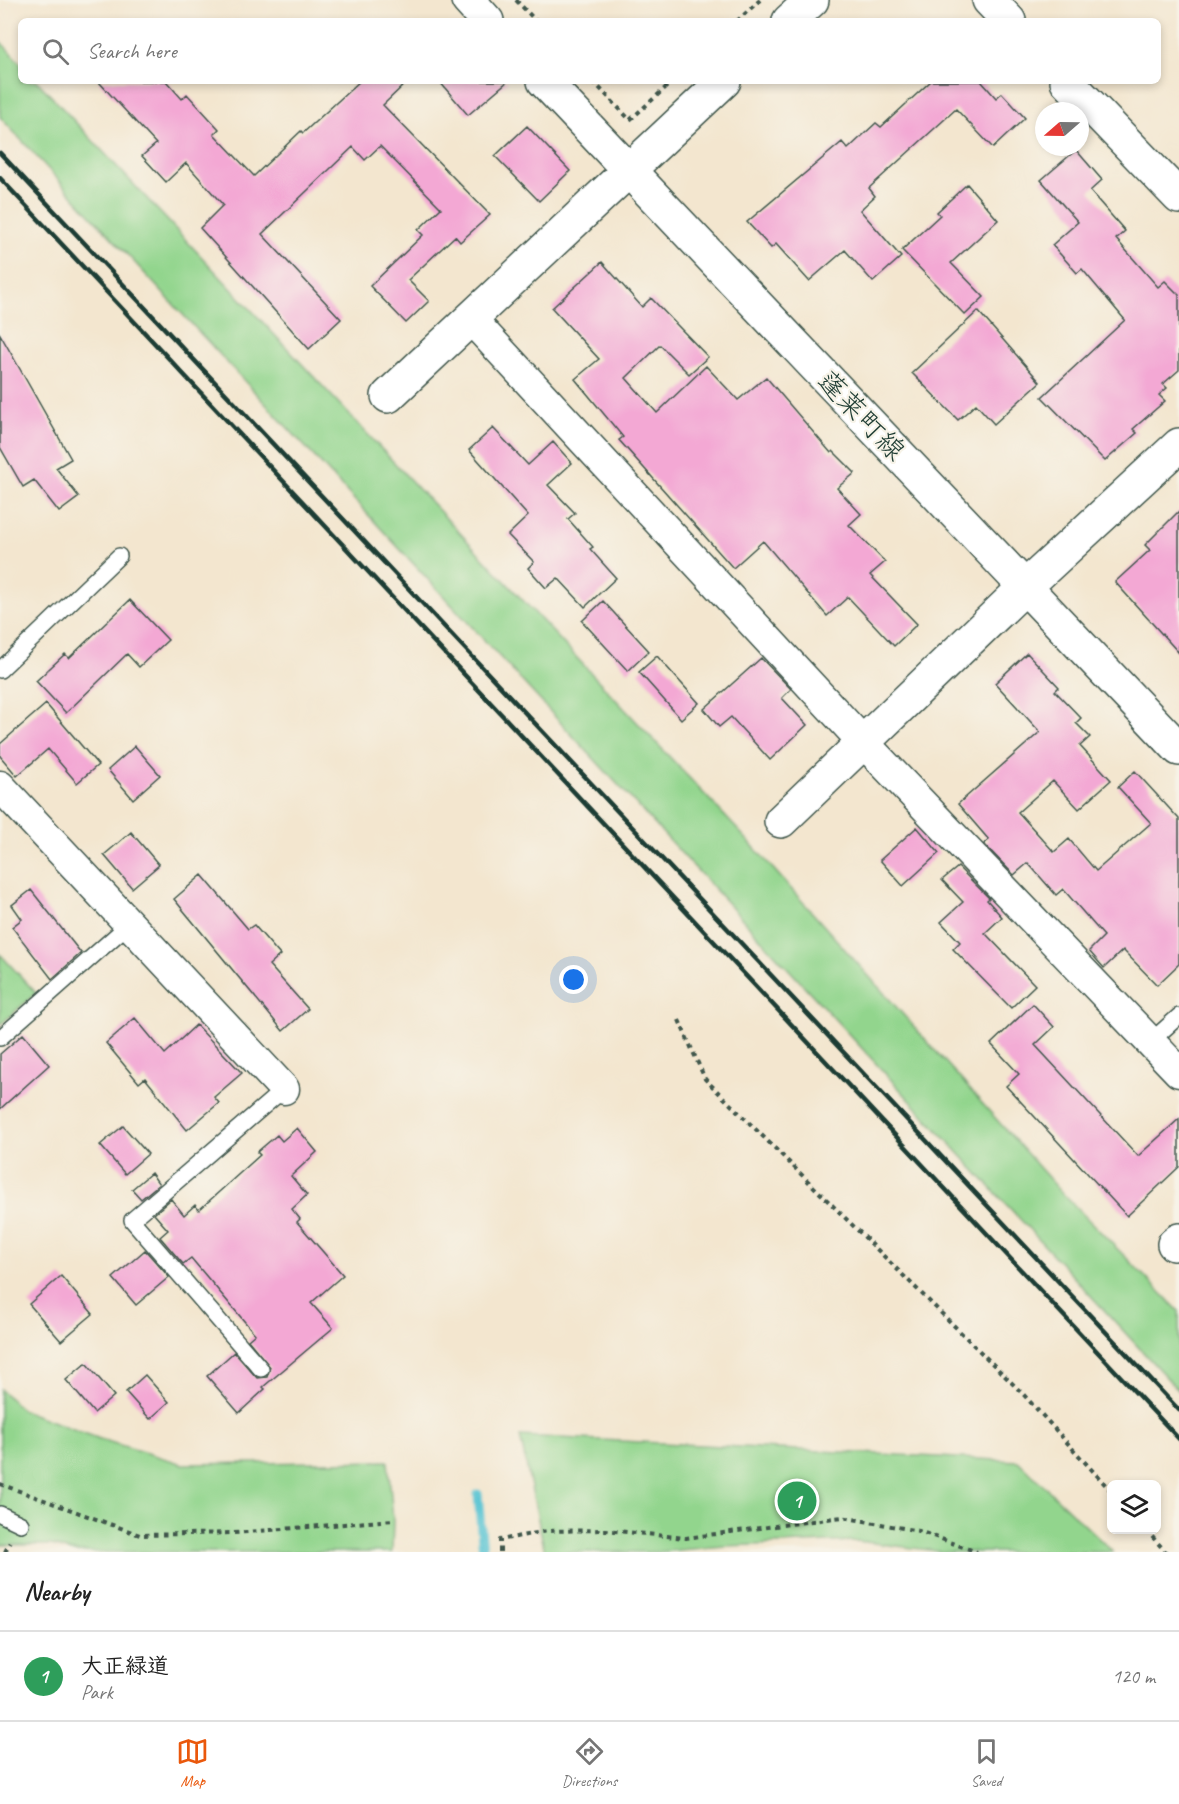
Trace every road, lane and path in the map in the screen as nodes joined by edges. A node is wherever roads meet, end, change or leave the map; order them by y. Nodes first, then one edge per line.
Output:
1 (468, 0) edge
2 (516, 0) edge
3 (760, 0) edge
4 (812, 0) edge
5 (989, 0) edge
6 (484, 18) edge
7 (533, 18) edge
8 (740, 18) edge
9 (792, 18) edge
10 (1006, 18) edge
11 (547, 84) edge
12 (596, 84) edge
13 (670, 84) edge
14 (721, 84) edge
15 (1070, 84) edge
16 (627, 170) junction
17 (1179, 197) edge
18 (471, 319) junction
19 (388, 396) dead end
20 (1179, 445) edge
21 (118, 556) dead end
22 (1026, 586) junction
23 (0, 670) edge
24 (863, 742) junction
25 (1179, 749) edge
26 (0, 786) edge
27 (781, 821) dead end
28 (128, 925) junction
29 (1179, 1016) edge
30 (679, 1020) dead end
31 (0, 1038) edge
32 (1150, 1042) junction
33 (1179, 1072) edge
34 (284, 1089) joint
35 (261, 1369) dead end
36 (0, 1484) edge
37 (1107, 1486) edge
38 (0, 1514) edge
39 (393, 1520) dead end
40 (21, 1524) dead end
41 (1150, 1534) edge
42 (500, 1552) edge
43 (977, 1552) edge
44 (1166, 1552) edge

1 - 6 street
2 - 7 path
3 - 8 path
4 - 9 street
5 - 10 street
11 - 16 street, 蓬莱町線
12 - 13 path
14 - 16 street
15 - 17 street
16 - 18 street
16 - 22 street, 蓬莱町線
18 - 19 street
18 - 24 street
20 - 22 street
21 - 23 lane
22 - 24 street
22 - 25 street, 蓬莱町線
24 - 27 street
24 - 32 street
26 - 28 street
28 - 31 lane
28 - 34 street
29 - 32 lane
30 - 37 path
32 - 33 street
34 - 35 lane
36 - 39 path
38 - 40 lane
41 - 44 path
42 - 43 path

